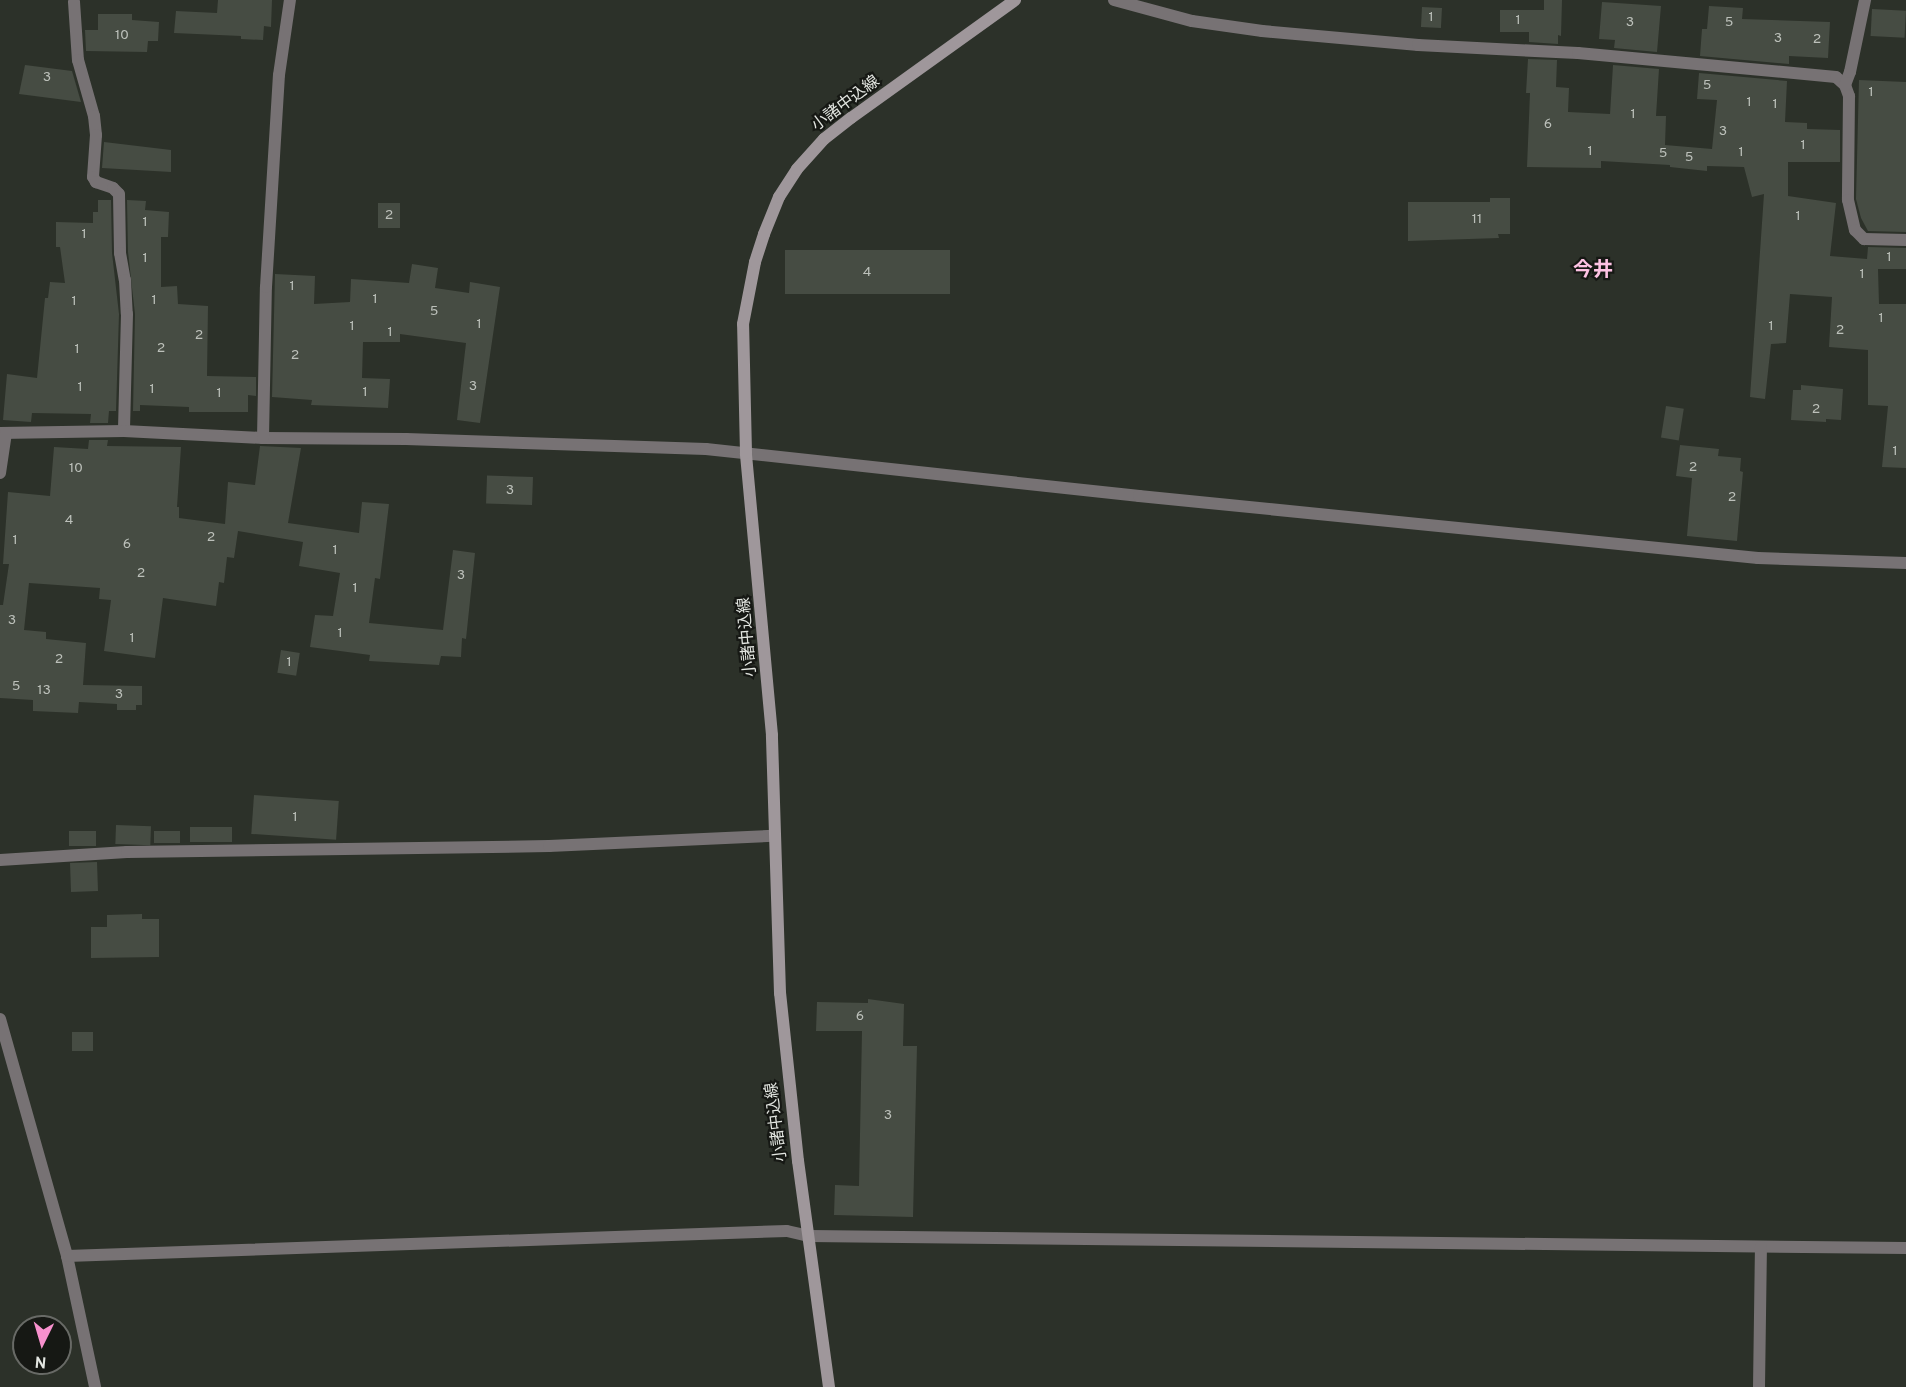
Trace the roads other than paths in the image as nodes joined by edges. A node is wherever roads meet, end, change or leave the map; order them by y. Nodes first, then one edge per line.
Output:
1 (290, 0) edge
2 (1015, 0) edge
3 (1114, 0) edge
4 (1865, 0) edge
5 (74, 2) dead end
6 (1845, 85) junction
7 (1906, 240) edge
8 (124, 431) junction
9 (3, 433) edge
10 (263, 438) junction
11 (746, 453) junction
12 (0, 473) edge
13 (1906, 563) edge
14 (773, 836) junction
15 (0, 860) edge
16 (0, 1018) edge
17 (809, 1236) junction
18 (1761, 1247) junction
19 (1906, 1248) edge
20 (67, 1256) junction
21 (95, 1387) edge
22 (829, 1387) edge
23 (1759, 1387) edge

1 - 10 street
2 - 11 main road, 小諸中込線
3 - 6 street
4 - 6 street
5 - 8 street
6 - 7 street
8 - 9 street
8 - 10 street
9 - 12 street
10 - 11 street
11 - 13 street
11 - 14 main road, 小諸中込線
14 - 15 street
14 - 17 main road, 小諸中込線
16 - 20 street
17 - 18 street
17 - 20 street
17 - 22 main road, 小諸中込線
18 - 19 street
18 - 23 street
20 - 21 street

